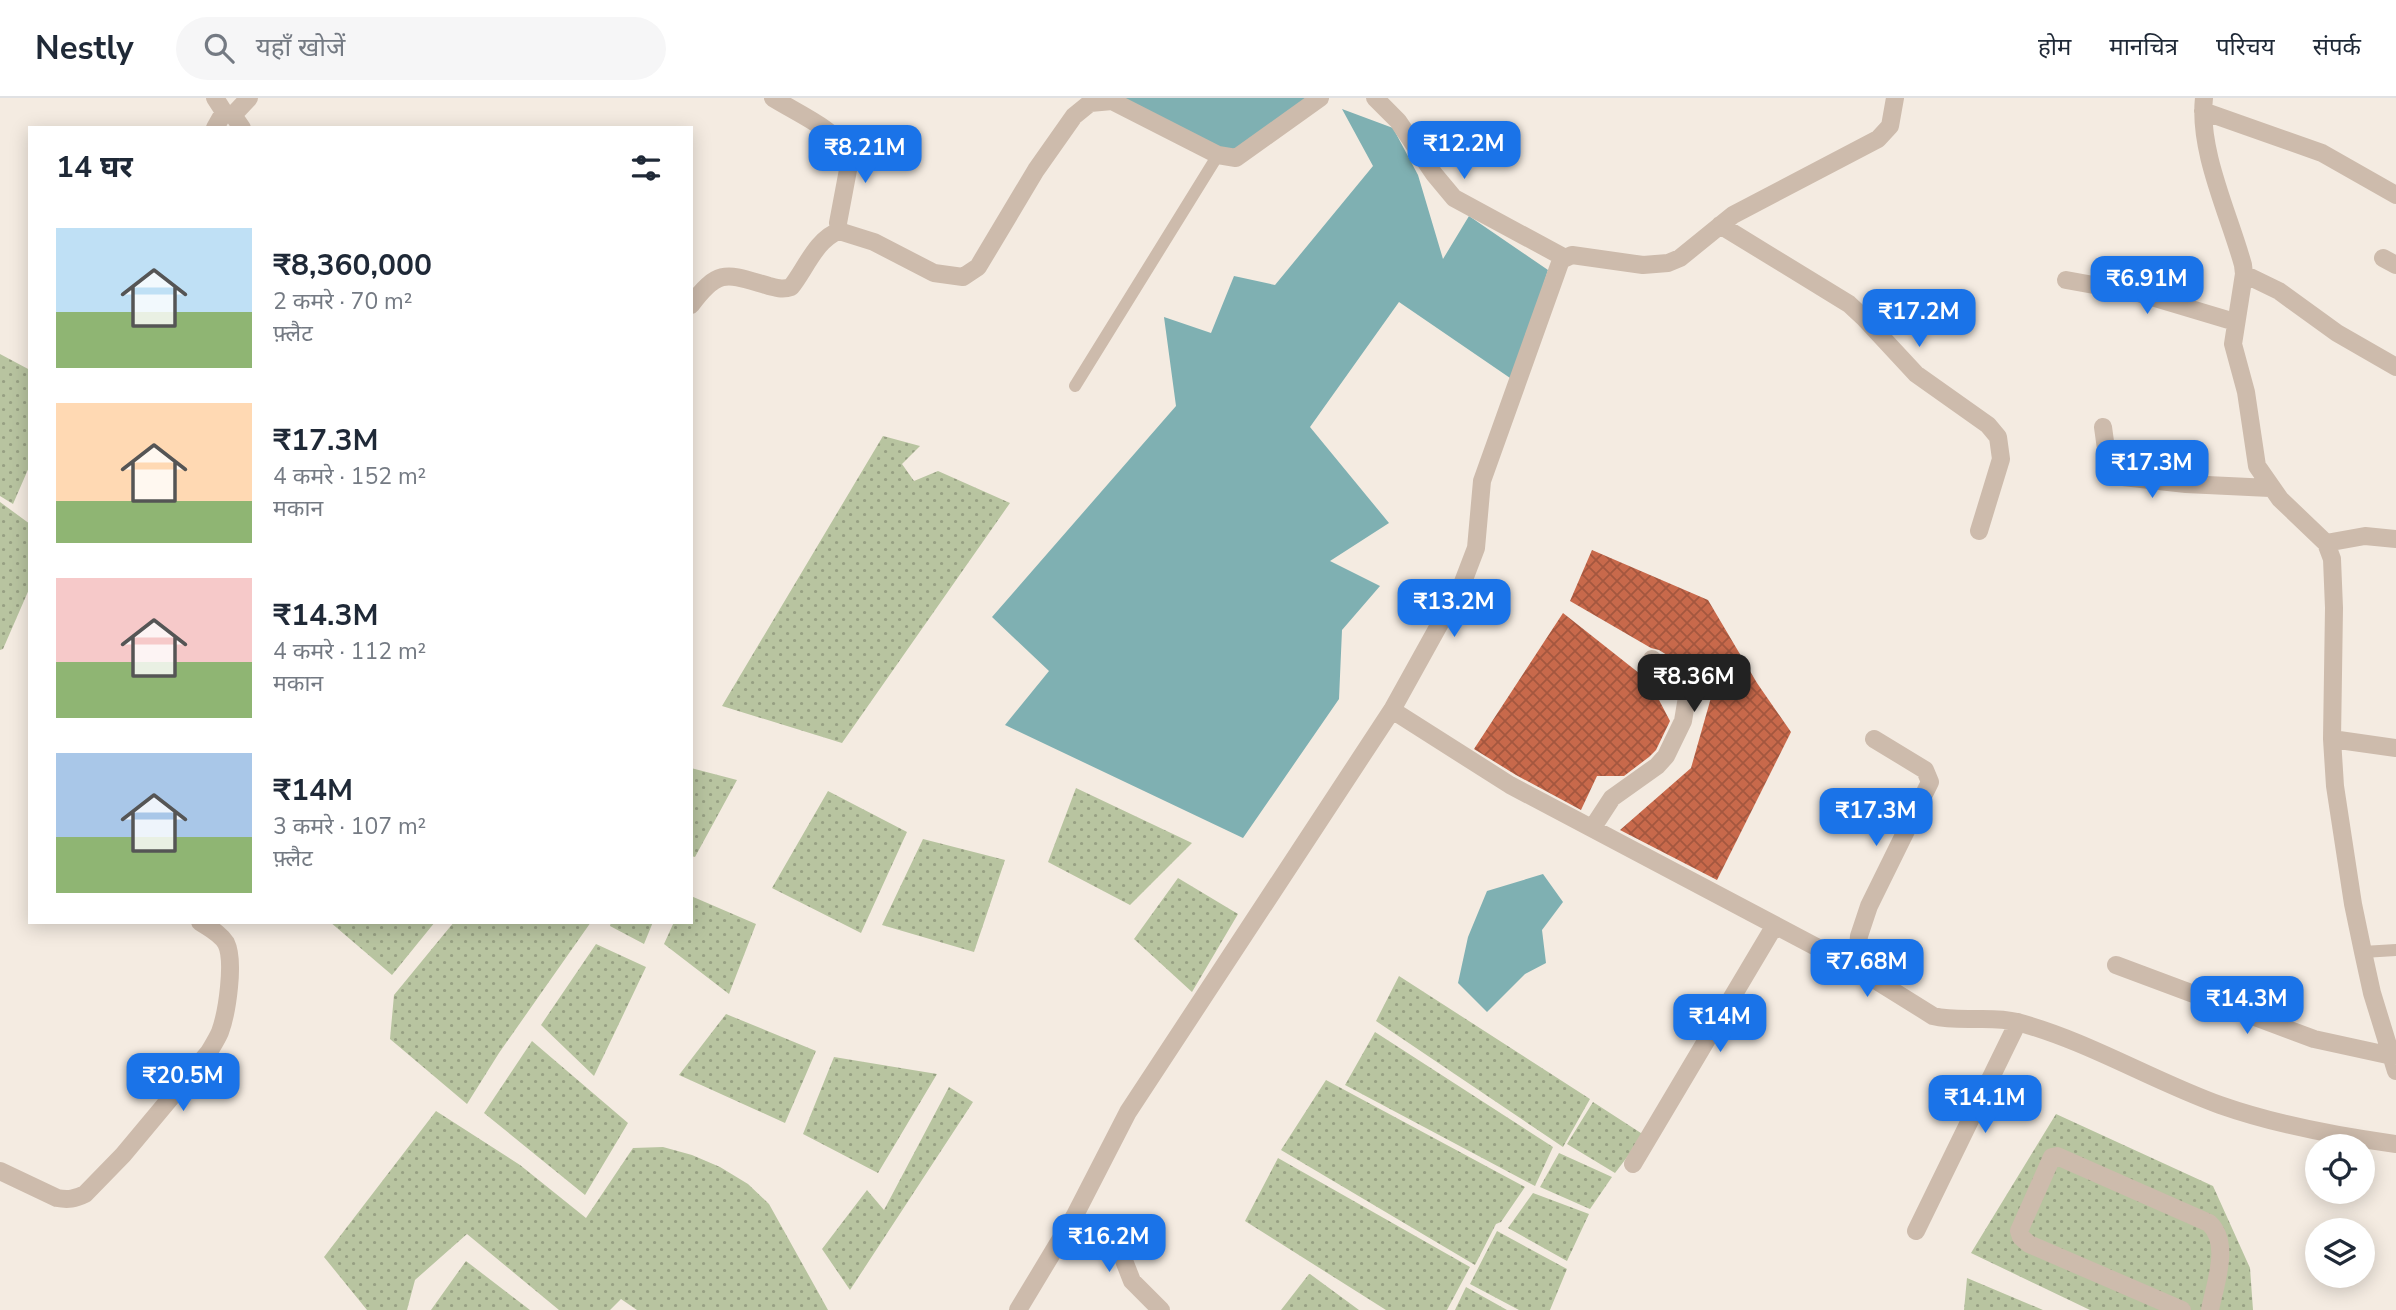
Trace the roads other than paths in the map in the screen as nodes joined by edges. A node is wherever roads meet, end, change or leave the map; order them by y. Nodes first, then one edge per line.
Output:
1 (215, 98) edge
2 (249, 98) edge
3 (773, 98) edge
4 (1320, 98) edge
5 (1375, 98) edge
6 (1895, 98) edge
7 (2203, 105) edge
8 (216, 126) edge
9 (241, 126) edge
10 (1218, 155) junction
11 (2396, 195) edge
12 (1720, 225) junction
13 (839, 231) junction
14 (1565, 258) junction
15 (2244, 274) junction
16 (2066, 280) dead end
17 (693, 303) edge
18 (2235, 322) junction
19 (2396, 367) edge
20 (1075, 386) dead end
21 (2103, 427) dead end
22 (2270, 488) junction
23 (1979, 531) dead end
24 (2396, 539) edge
25 (2326, 543) junction
26 (1652, 659) dead end
27 (1392, 710) junction
28 (1874, 739) dead end
29 (2332, 739) junction
30 (2396, 748) edge
31 (1593, 827) junction
32 (203, 924) edge
33 (1775, 925) junction
34 (2396, 950) edge
35 (2363, 952) junction
36 (2116, 965) dead end
37 (1856, 968) junction
38 (2018, 1022) junction
39 (2394, 1063) edge
40 (2396, 1144) edge
41 (1633, 1164) dead end
42 (0, 1171) edge
43 (1074, 1217) junction
44 (1916, 1231) dead end
45 (1018, 1310) edge
46 (1161, 1310) edge
47 (2182, 1310) edge
48 (2210, 1310) edge

1 - 8 street
2 - 9 street
3 - 13 street
4 - 10 street
5 - 14 street
6 - 12 street
7 - 11 street
7 - 15 street
10 - 13 street
10 - 20 lane
12 - 14 street
12 - 23 street
13 - 17 street
14 - 27 street
15 - 18 street
15 - 19 street
16 - 18 street
18 - 22 street
21 - 22 street
22 - 25 street
24 - 25 street
25 - 29 street
26 - 31 street
27 - 31 street
27 - 43 street
28 - 37 street
29 - 30 street
29 - 35 street
31 - 33 street
32 - 42 street
33 - 37 street
33 - 41 street
34 - 35 lane
35 - 39 street
36 - 39 street
37 - 38 street
38 - 40 street
38 - 44 street
43 - 45 street
43 - 46 street
47 - 48 street

